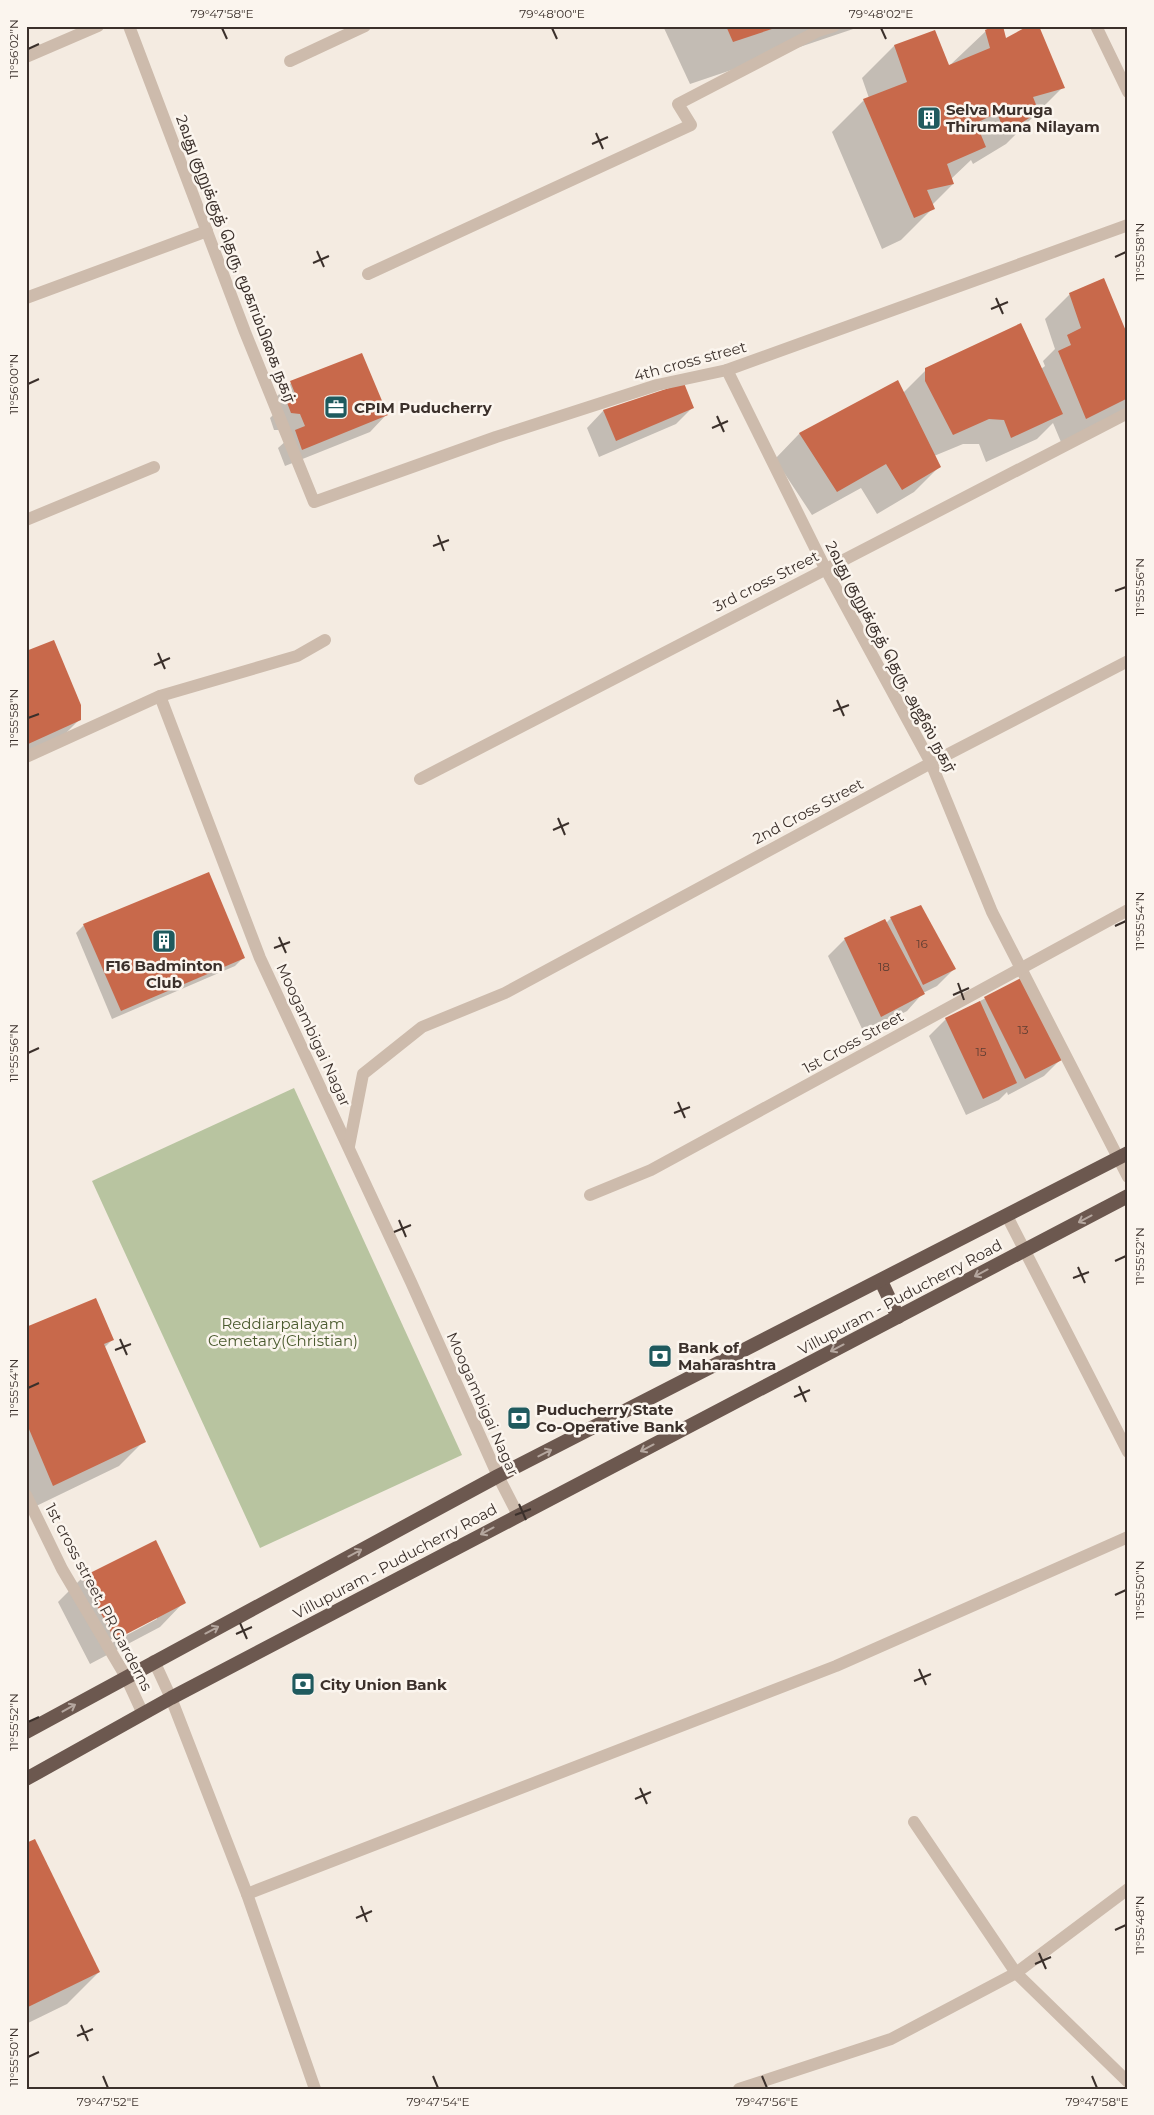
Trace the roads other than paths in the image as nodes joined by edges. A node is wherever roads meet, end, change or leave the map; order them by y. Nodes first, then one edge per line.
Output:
1 (98, 26) edge
2 (129, 26) edge
3 (365, 26) edge
4 (834, 26) edge
5 (1096, 26) edge
6 (26, 57) edge
7 (290, 61) dead end
8 (1128, 92) edge
9 (1128, 225) edge
10 (207, 231) junction
11 (368, 274) dead end
12 (26, 298) edge
13 (727, 370) junction
14 (1128, 413) edge
15 (154, 466) dead end
16 (314, 502) joint
17 (26, 520) edge
18 (825, 568) junction
19 (325, 640) dead end
20 (1128, 661) edge
21 (160, 696) junction
22 (26, 757) edge
23 (931, 762) junction
24 (420, 779) dead end
25 (1128, 910) edge
26 (1021, 969) junction
27 (349, 1146) junction
28 (1123, 1155) edge
29 (1128, 1176) edge
30 (590, 1195) dead end
31 (1128, 1196) edge
32 (1007, 1216) junction
33 (1025, 1250) junction
34 (881, 1281) junction
35 (898, 1317) junction
36 (1124, 1436) edge
37 (1128, 1452) edge
38 (498, 1476) junction
39 (26, 1495) edge
40 (518, 1515) junction
41 (1128, 1537) edge
42 (154, 1662) junction
43 (126, 1677) junction
44 (171, 1698) junction
45 (143, 1714) junction
46 (26, 1732) edge
47 (26, 1779) edge
48 (914, 1822) dead end
49 (1128, 1889) edge
50 (247, 1894) junction
51 (1016, 1973) junction
52 (1128, 2082) edge
53 (315, 2089) edge
54 (739, 2089) edge

1 - 6 street
2 - 10 street, 2வது குறுக்குத் தெரு, மூகாம்பிகை நகர்
3 - 7 street
4 - 11 street
5 - 8 street
9 - 13 street, 4th cross street
10 - 12 street
10 - 16 street, 2வது குறுக்குத் தெரு, மூகாம்பிகை நகர்
13 - 16 street, 4th cross street
13 - 18 street, 2வது குறுக்குத் தெரு, அஜீஸ் நகர்
14 - 18 street, 3rd cross Street
15 - 17 street
18 - 23 street, 2வது குறுக்குத் தெரு, அஜீஸ் நகர்
18 - 24 street, 3rd cross Street
19 - 21 street
20 - 23 street, 2nd Cross Street
21 - 22 street
21 - 27 street, Moogambigai Nagar
23 - 26 street, 2வது குறுக்குத் தெரு, அஜீஸ் நகர்
23 - 27 street, 2nd Cross Street
25 - 26 street, 1st Cross Street
26 - 28 street, 2வது குறுக்குத் தெரு, அஜீஸ் நகர்
26 - 30 street, 1st Cross Street
27 - 38 street, Moogambigai Nagar
28 - 29 street, 2வது குறுக்குத் தெரு, அஜீஸ் நகர்
28 - 32 highway, Villupuram - Puducherry Road
31 -> 33 highway, Villupuram - Puducherry Road
32 - 33 street
32 - 34 highway, Villupuram - Puducherry Road
33 -> 35 highway, Villupuram - Puducherry Road
33 - 36 street
34 - 35 highway
38 -> 34 highway, Villupuram - Puducherry Road
35 -> 40 highway, Villupuram - Puducherry Road
36 - 37 street
38 - 40 street, Moogambigai Nagar
42 -> 38 highway, Villupuram - Puducherry Road
39 - 43 street, 1st cross street, PR Garderns
40 -> 44 highway, Villupuram - Puducherry Road
41 - 50 street
42 - 43 highway, Villupuram - Puducherry Road
42 - 44 street
43 - 45 street, 1st cross street, PR Garderns
46 -> 43 highway, Villupuram - Puducherry Road
44 - 45 highway, Villupuram - Puducherry Road
44 - 50 street
45 - 47 highway, Villupuram - Puducherry Road
48 - 51 street
49 - 51 street
50 - 53 street
51 - 52 street
51 - 54 street

